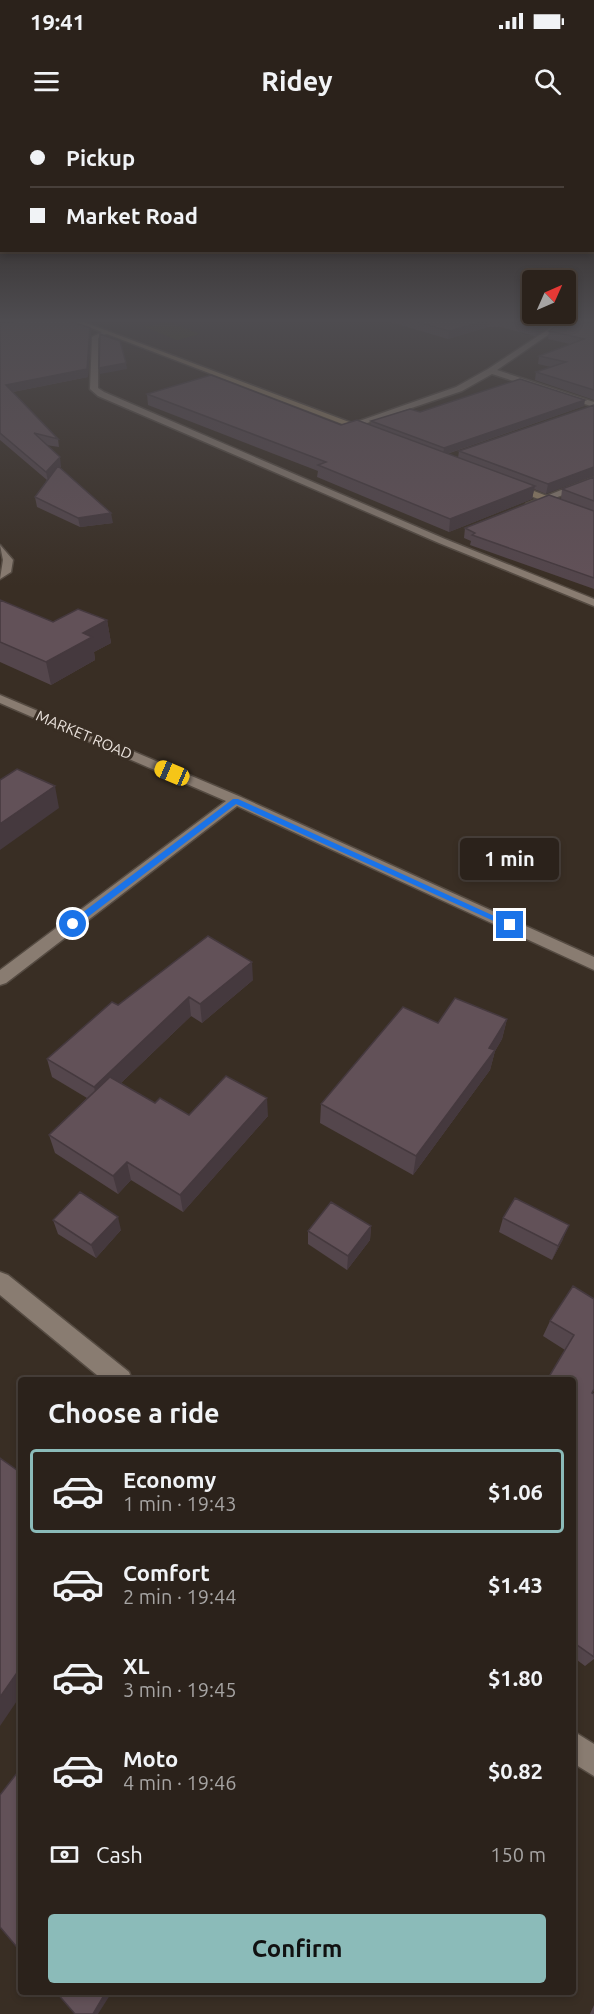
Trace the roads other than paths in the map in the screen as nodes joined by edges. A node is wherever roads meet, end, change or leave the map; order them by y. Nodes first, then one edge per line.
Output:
1 (136, 409) edge
2 (311, 409) edge
3 (399, 409) edge
4 (589, 409) edge
5 (583, 412) edge
6 (352, 425) junction
7 (383, 436) edge
8 (594, 480) edge
9 (500, 482) edge
10 (545, 498) junction
11 (525, 507) edge
12 (594, 517) edge
13 (452, 537) dead end
14 (442, 542) junction
15 (0, 548) edge
16 (0, 576) edge
17 (594, 603) edge
18 (0, 699) edge
19 (236, 801) junction
20 (594, 964) edge
21 (0, 980) edge
22 (0, 1282) edge
23 (117, 1377) edge
24 (576, 1747) edge
25 (594, 1762) edge

1 - 14 street
2 - 6 street
3 - 6 street
4 - 5 street
6 - 7 street
8 - 10 street
9 - 10 street
10 - 11 street
10 - 12 street
13 - 14 street
14 - 17 street
15 - 16 street
18 - 19 street, MARKET ROAD
19 - 20 street, MARKET ROAD
19 - 21 street
22 - 23 street
24 - 25 street

